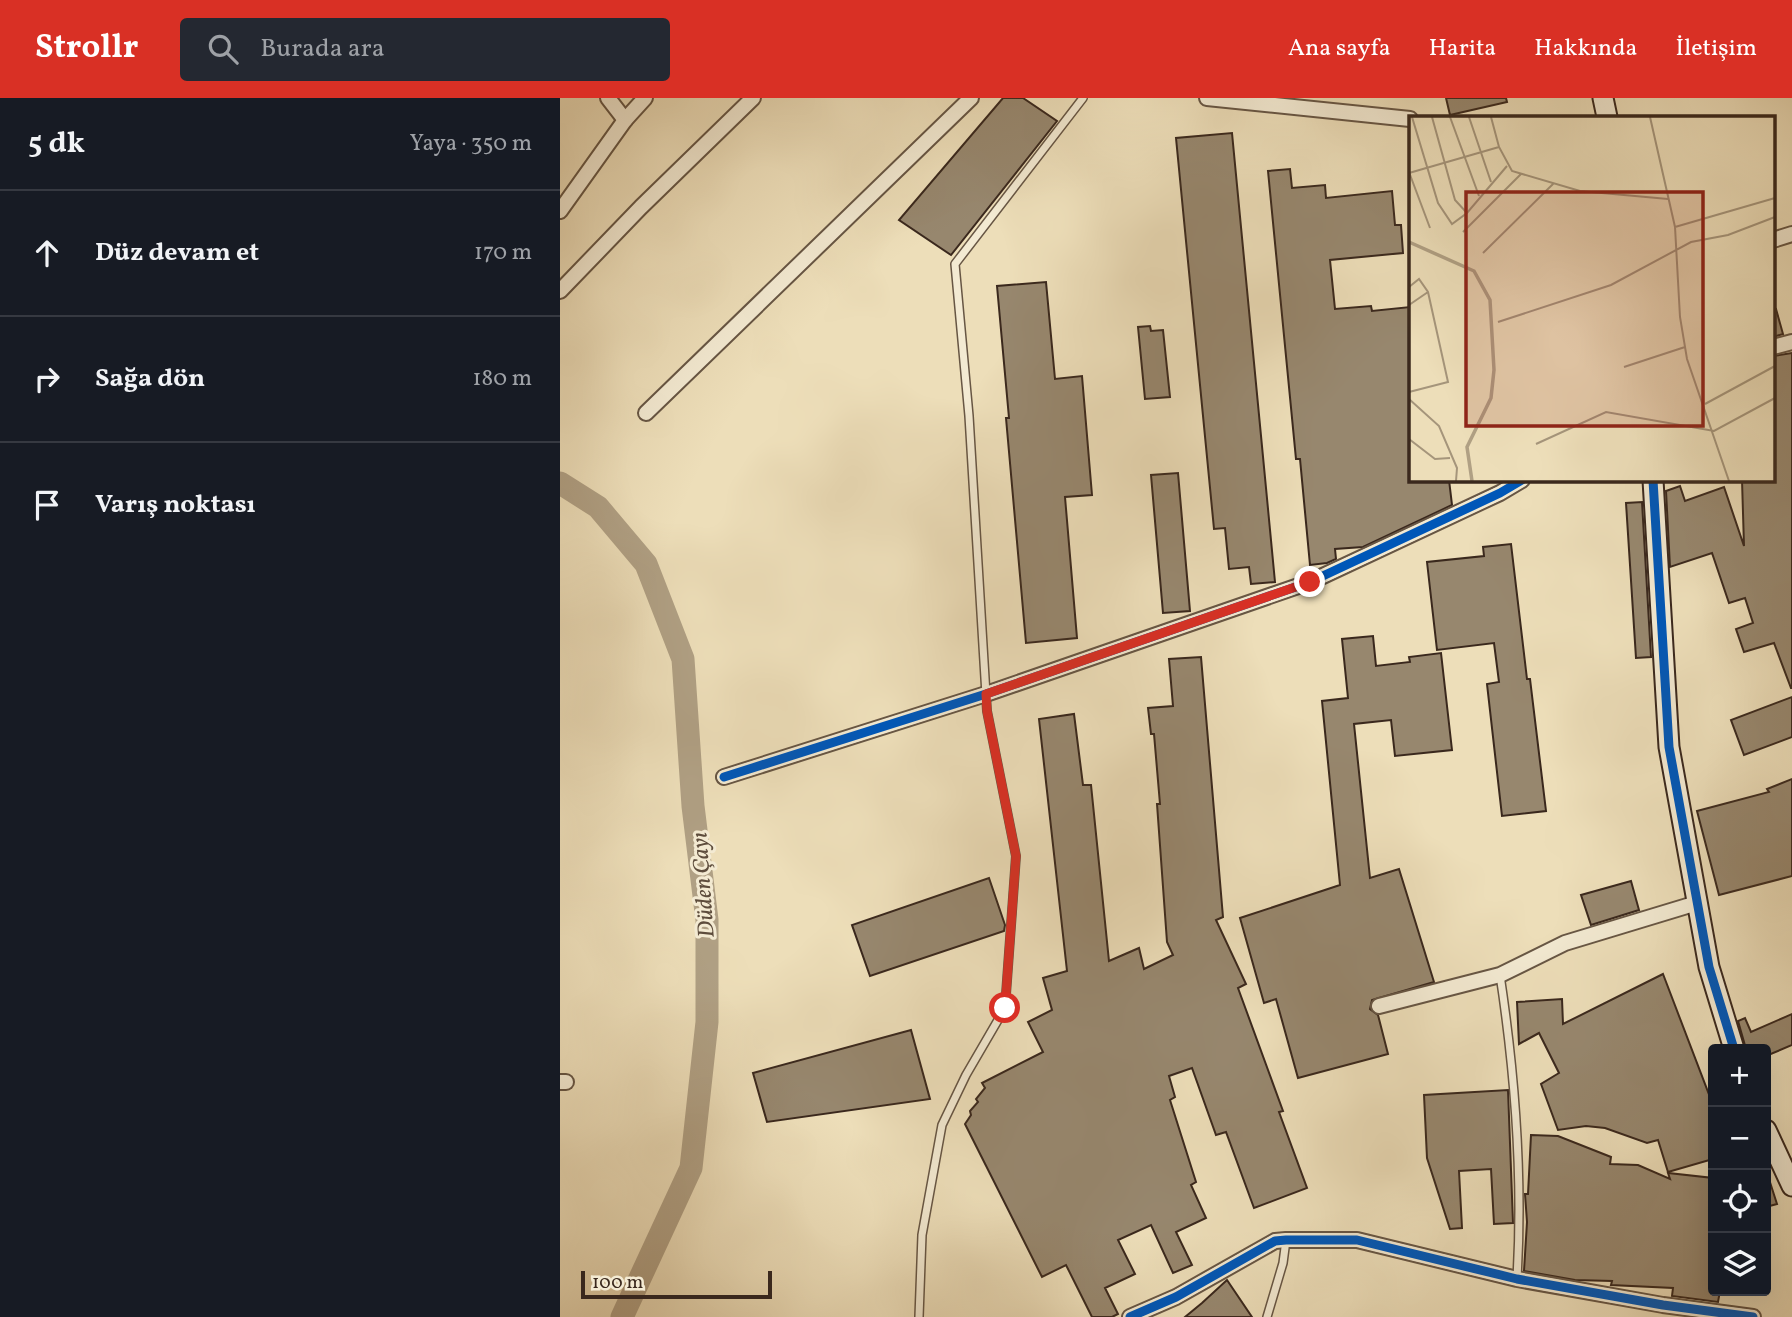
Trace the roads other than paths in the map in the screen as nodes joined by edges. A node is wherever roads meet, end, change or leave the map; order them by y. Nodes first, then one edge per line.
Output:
1 (608, 98) edge
2 (645, 98) edge
3 (753, 98) edge
4 (971, 98) edge
5 (1083, 98) edge
6 (1207, 98) edge
7 (1603, 98) edge
8 (1607, 116) edge
9 (1409, 119) edge
10 (625, 120) junction
11 (561, 208) edge
12 (1792, 234) edge
13 (1774, 240) edge
14 (560, 291) edge
15 (1792, 342) edge
16 (1774, 347) edge
17 (646, 413) dead end
18 (1520, 481) edge
19 (1653, 481) edge
20 (986, 694) junction
21 (724, 776) dead end
22 (1697, 903) junction
23 (1500, 975) junction
24 (1379, 1006) dead end
25 (1732, 1044) edge
26 (1771, 1141) edge
27 (1792, 1186) edge
28 (1286, 1240) junction
29 (1517, 1279) junction
30 (919, 1317) edge
31 (1130, 1317) edge
32 (1268, 1317) edge
33 (1753, 1317) edge

1 - 10 street
2 - 10 street
3 - 14 street
4 - 17 street
5 - 20 lane
6 - 9 street
7 - 8 street
10 - 11 street
12 - 13 street
15 - 16 street
18 - 20 street
19 - 22 street
20 - 21 street
20 - 30 lane
22 - 23 street
22 - 25 street
23 - 24 street
23 - 29 lane
26 - 27 street
28 - 29 street
28 - 31 street
28 - 32 lane
29 - 33 street

